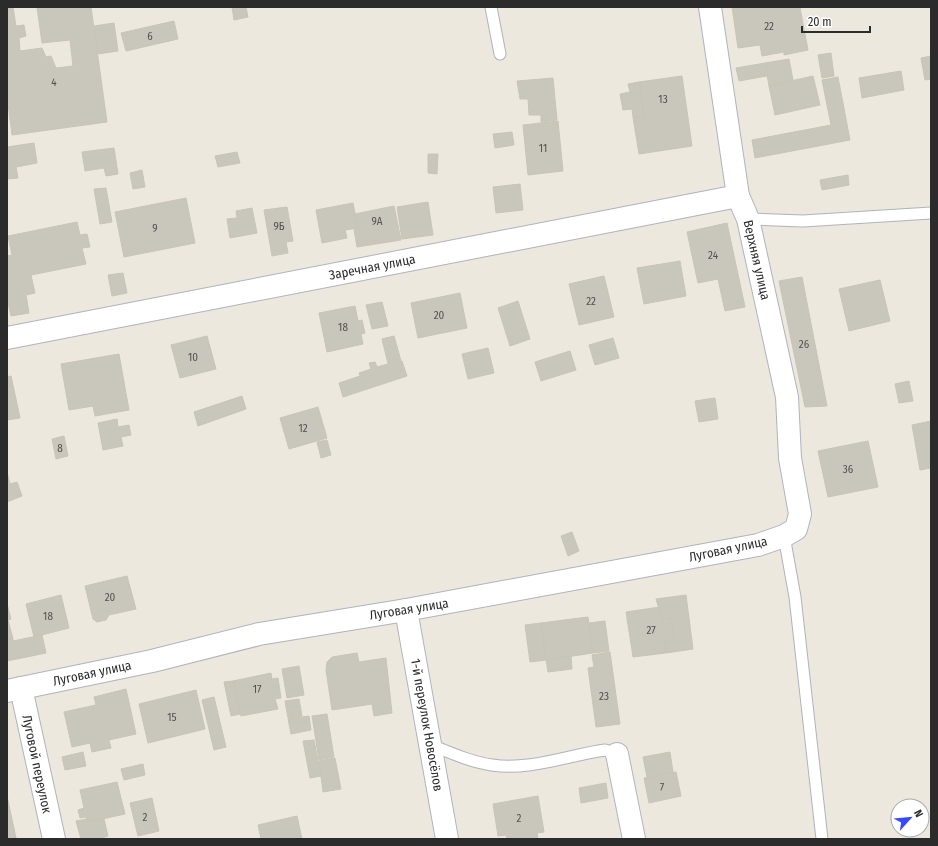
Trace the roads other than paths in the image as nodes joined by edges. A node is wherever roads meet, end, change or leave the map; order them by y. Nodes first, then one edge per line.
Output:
1 (491, 7) edge
2 (710, 7) edge
3 (500, 54) dead end
4 (738, 196) junction
5 (931, 213) edge
6 (748, 219) junction
7 (7, 338) edge
8 (800, 514) joint
9 (784, 536) junction
10 (406, 610) junction
11 (14, 690) edge
12 (431, 744) junction
13 (617, 754) joint
14 (54, 839) edge
15 (447, 839) edge
16 (634, 839) edge
17 (822, 839) edge

1 - 3 lane
2 - 4 street, Верхняя улица
4 - 6 street, Верхняя улица
4 - 7 street, Заречная улица
5 - 6 lane
6 - 8 street, Верхняя улица
8 - 9 street, Луговая улица
9 - 10 street, Луговая улица
9 - 17 lane
10 - 11 street, Луговая улица
10 - 12 street, 1-й переулок Новосёлов
11 - 14 street, Луговой переулок
12 - 13 lane
12 - 15 street, 1-й переулок Новосёлов
13 - 16 street

